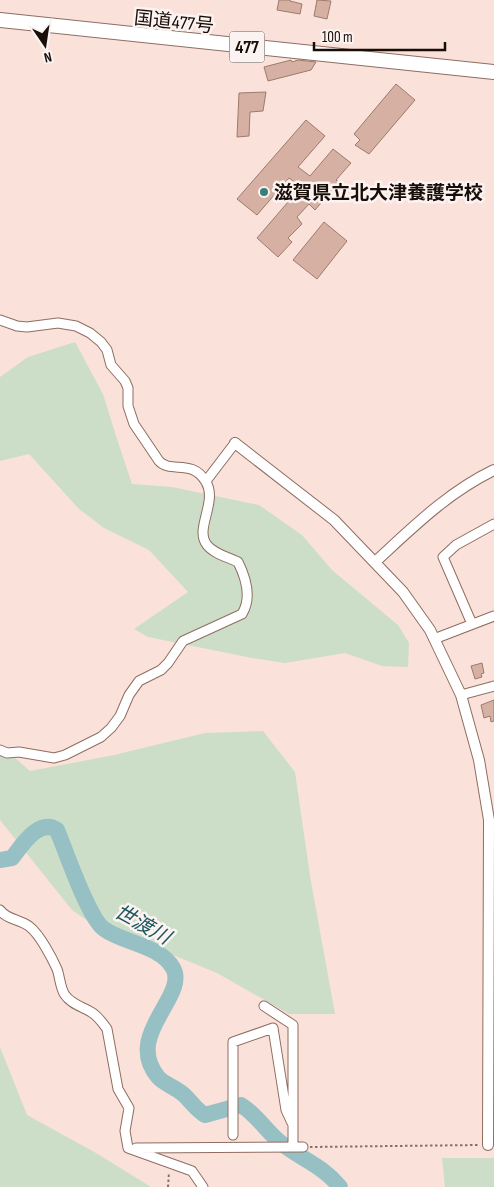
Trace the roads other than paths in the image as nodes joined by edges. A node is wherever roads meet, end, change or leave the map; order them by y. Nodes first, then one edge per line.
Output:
1 (0, 20) edge
2 (494, 72) edge
3 (0, 320) edge
4 (235, 443) joint
5 (494, 470) edge
6 (206, 481) junction
7 (494, 524) edge
8 (374, 562) junction
9 (494, 616) edge
10 (472, 624) junction
11 (434, 639) junction
12 (494, 686) edge
13 (461, 695) junction
14 (0, 750) edge
15 (491, 820) edge
16 (0, 910) edge
17 (264, 1006) dead end
18 (491, 1019) edge
19 (293, 1125) junction
20 (233, 1135) dead end
21 (491, 1145) edge
22 (293, 1147) junction
23 (303, 1147) road end
24 (128, 1148) junction
25 (203, 1187) edge

1 - 2 highway, 国道477号 / 477
3 - 6 street
4 - 6 street
4 - 8 street
5 - 8 street
6 - 14 street
7 - 10 street
8 - 11 street
9 - 10 street
10 - 11 street
11 - 13 street
12 - 13 street
13 - 15 street
15 - 18 street
16 - 24 street
17 - 19 street
18 - 21 street
19 - 20 street
19 - 22 street
22 - 23 street
22 - 24 street
24 - 25 street

